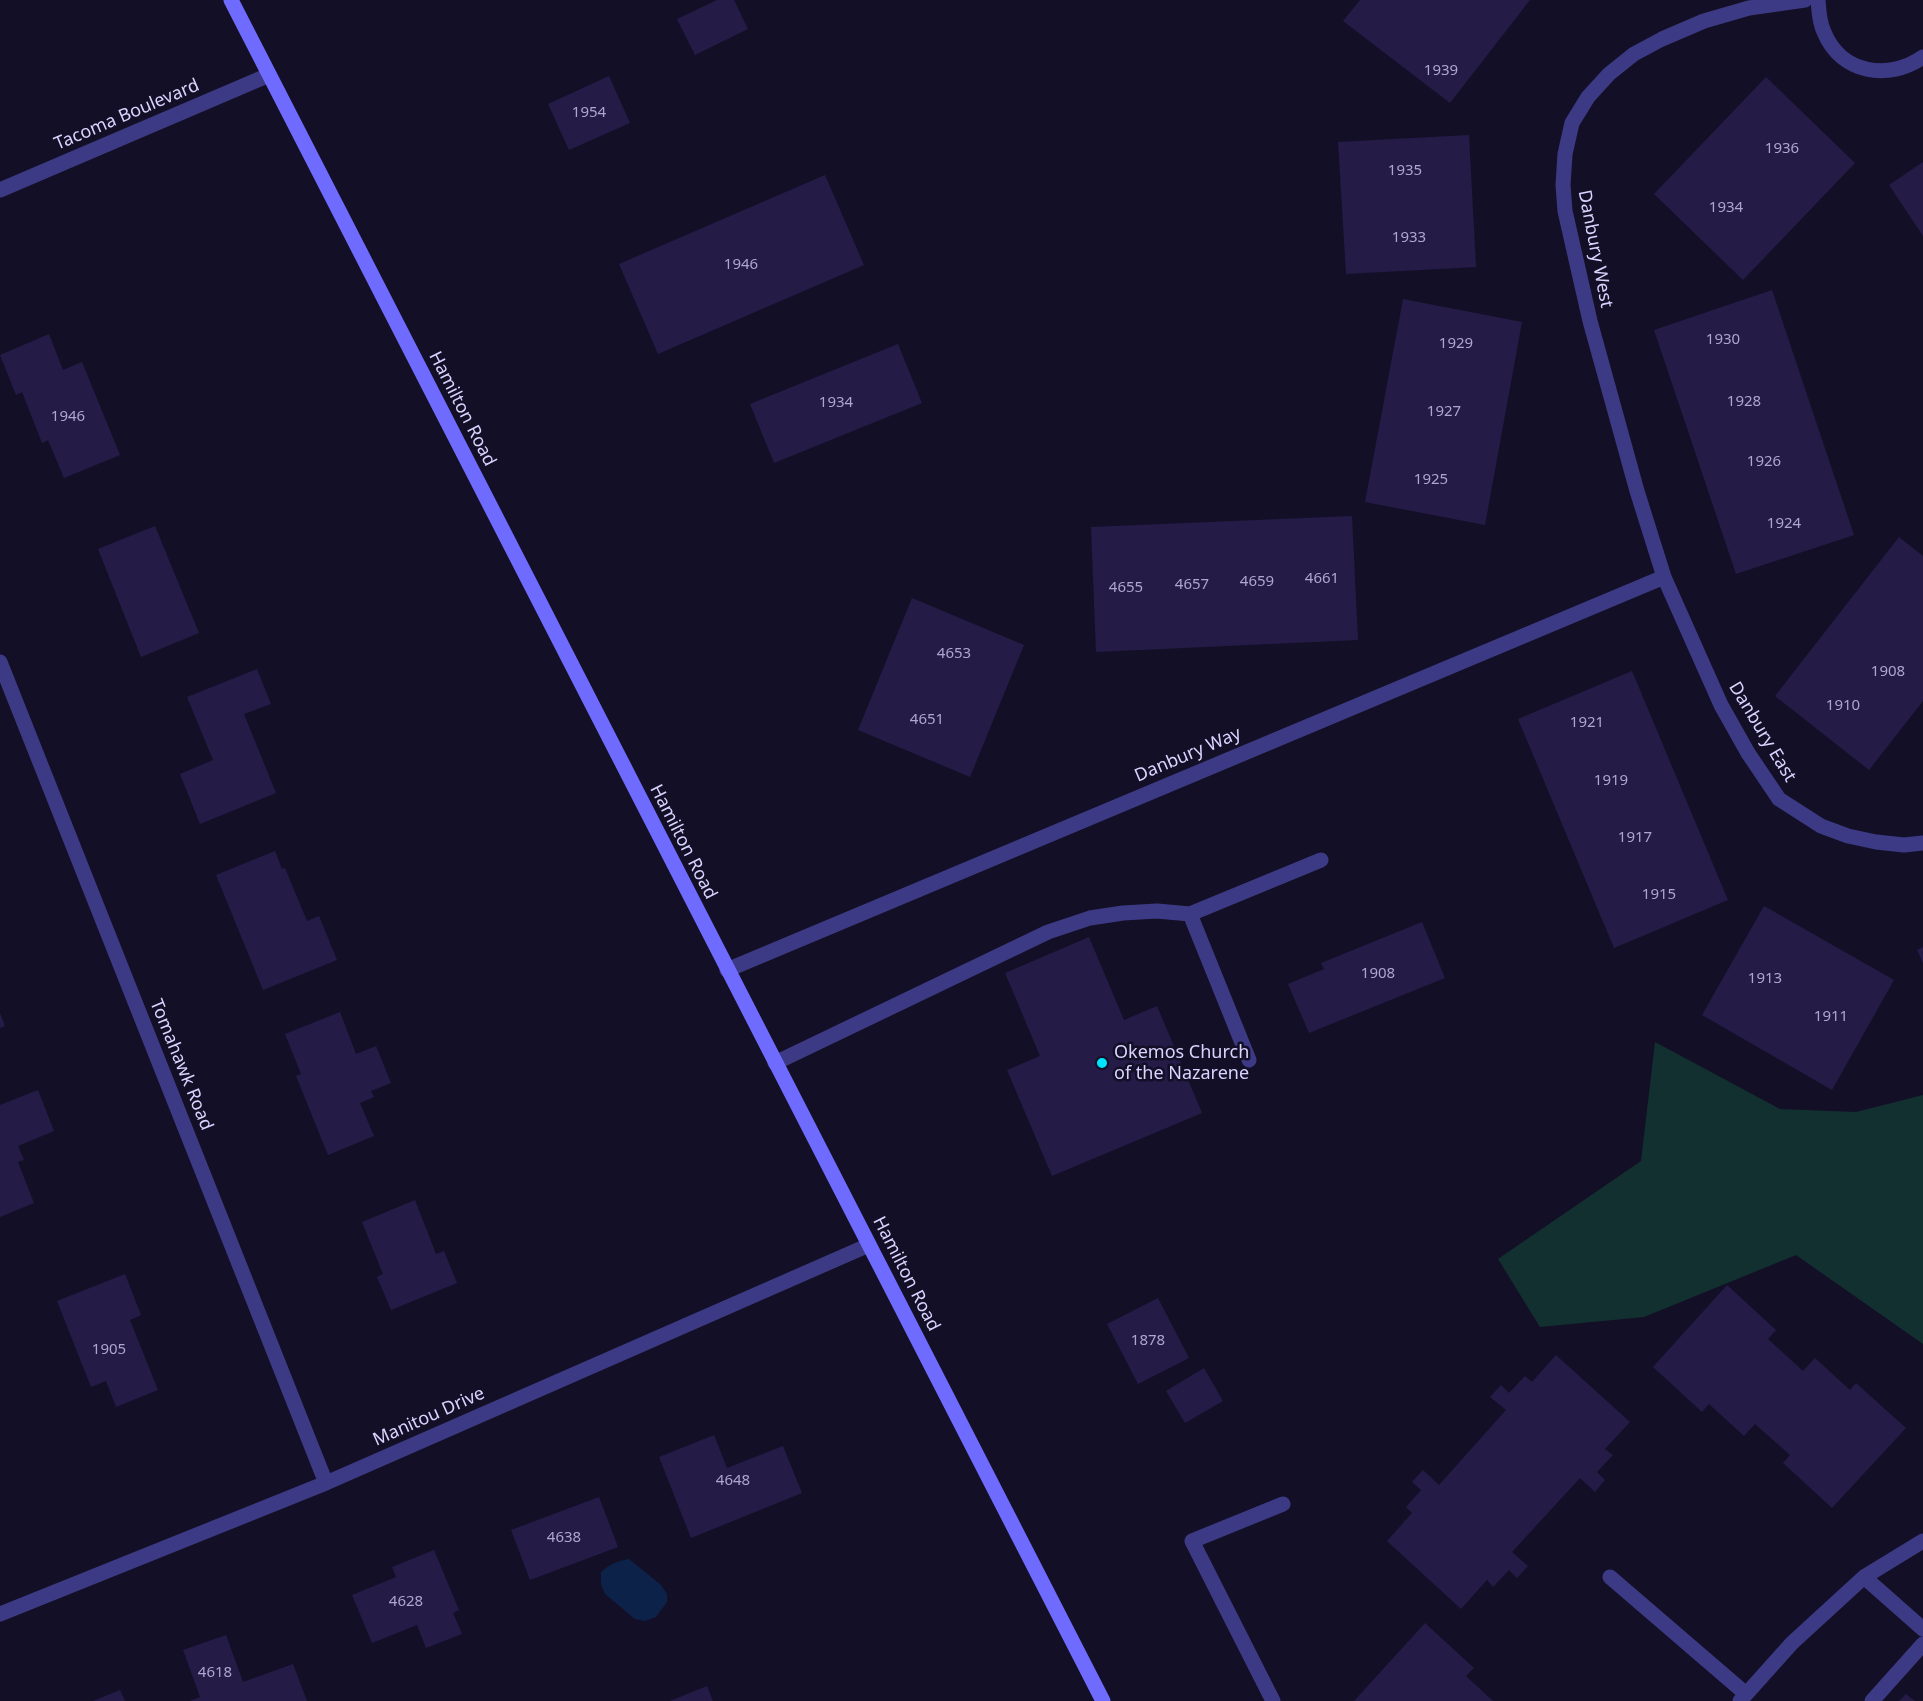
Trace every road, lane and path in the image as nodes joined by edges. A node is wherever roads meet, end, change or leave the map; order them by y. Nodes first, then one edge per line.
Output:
1 (231, 0) edge
2 (1805, 0) edge
3 (1818, 0) edge
4 (1923, 57) edge
5 (269, 75) junction
6 (0, 190) edge
7 (1664, 577) junction
8 (0, 662) edge
9 (1923, 843) edge
10 (1321, 860) dead end
11 (1190, 914) junction
12 (727, 970) junction
13 (1249, 1060) dead end
14 (775, 1063) junction
15 (868, 1245) junction
16 (326, 1483) junction
17 (1283, 1504) dead end
18 (1923, 1540) edge
19 (1610, 1577) dead end
20 (1864, 1577) junction
21 (0, 1614) edge
22 (1923, 1629) edge
23 (1923, 1644) edge
24 (1743, 1698) edge
25 (1103, 1701) edge
26 (1274, 1701) edge
27 (1872, 1701) edge

1 - 5 street, Hamilton Road
2 - 7 street, Danbury West
3 - 4 street
5 - 6 street, Tacoma Boulevard
5 - 12 street, Hamilton Road
7 - 9 street, Danbury East
7 - 12 street, Danbury Way
8 - 16 street, Tomahawk Road
10 - 11 street
11 - 13 street
11 - 14 street
12 - 14 street, Hamilton Road
14 - 15 street, Hamilton Road
15 - 16 street, Manitou Drive
15 - 25 street, Hamilton Road
16 - 21 street, Manitou Drive
17 - 26 street
18 - 20 street
19 - 24 street
20 - 22 street
20 - 24 street
23 - 27 street

